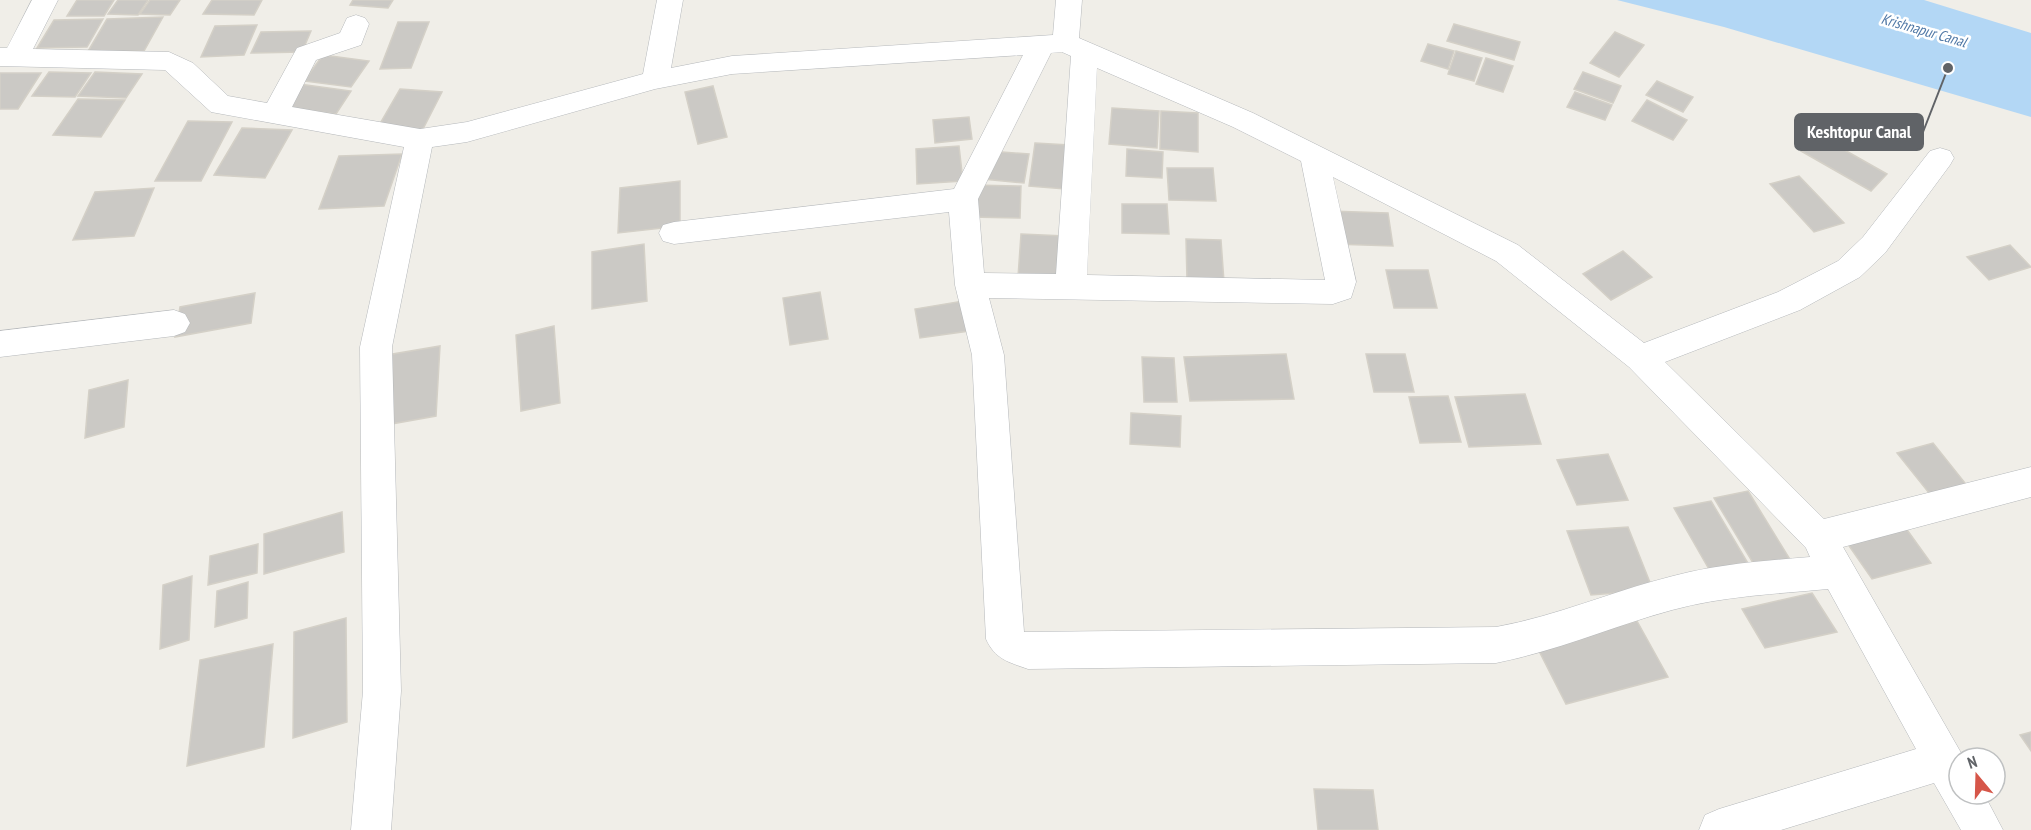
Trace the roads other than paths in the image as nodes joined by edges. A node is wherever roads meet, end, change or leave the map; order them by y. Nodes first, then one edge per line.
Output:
1 (45, 0) edge
2 (670, 0) edge
3 (1069, 0) edge
4 (356, 24) dead end
5 (1064, 47) junction
6 (8, 57) edge
7 (655, 80) junction
8 (275, 114) junction
9 (420, 139) junction
10 (1314, 155) junction
11 (1940, 158) dead end
12 (963, 200) junction
13 (674, 233) dead end
14 (970, 285) junction
15 (1071, 286) junction
16 (174, 323) dead end
17 (0, 344) edge
18 (1640, 358) junction
19 (2031, 482) edge
20 (1818, 537) junction
21 (1838, 571) junction
22 (1947, 767) edge
23 (1947, 775) edge
24 (1969, 806) edge
25 (1719, 829) edge
26 (371, 830) edge
27 (1983, 830) edge

1 - 6 street
2 - 7 street
3 - 5 street
4 - 8 street
5 - 7 street
5 - 10 street
5 - 12 street
5 - 15 street
6 - 8 street
7 - 9 street
8 - 9 street
9 - 26 street
10 - 15 street
10 - 18 street
11 - 18 street
12 - 13 street
12 - 14 street
14 - 15 street
14 - 21 street
16 - 17 street
18 - 20 street
19 - 20 street
20 - 21 street
21 - 22 street
23 - 25 street
24 - 27 street

